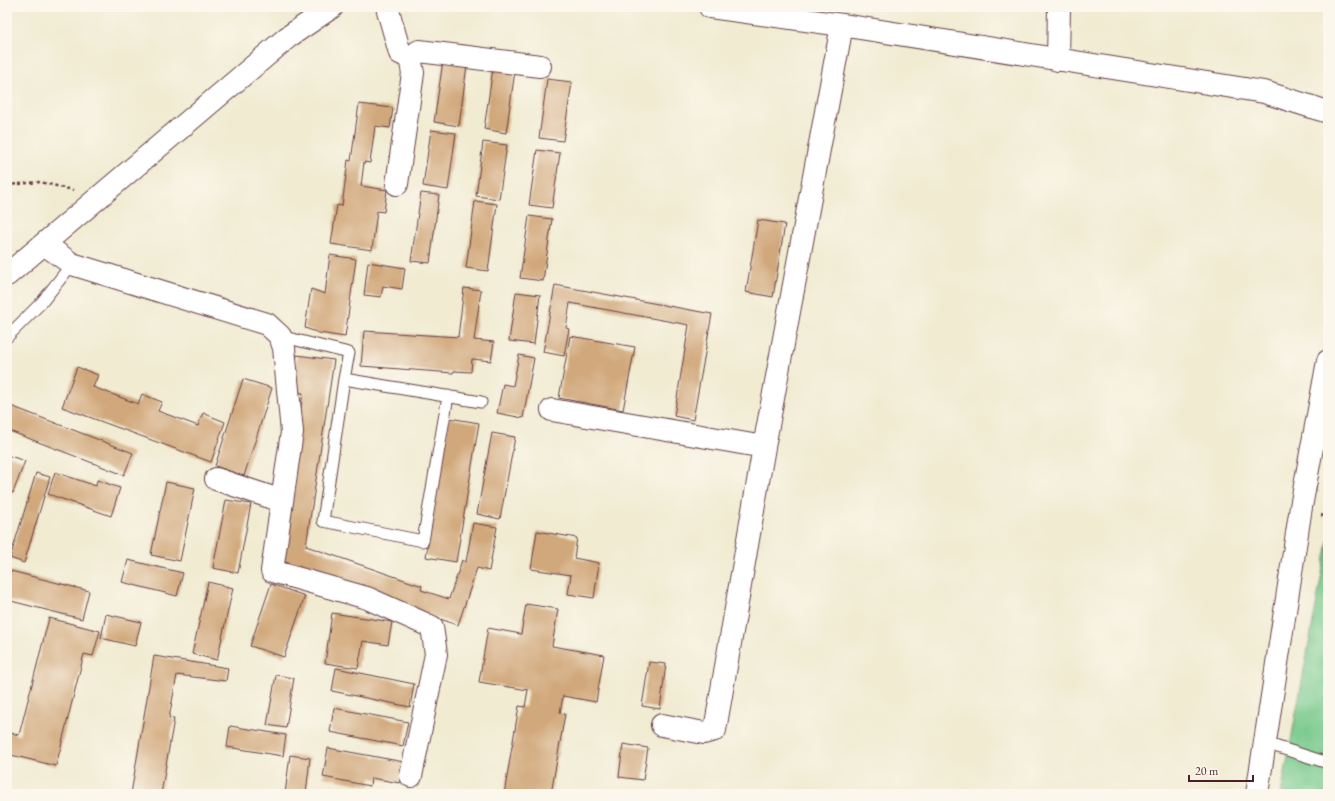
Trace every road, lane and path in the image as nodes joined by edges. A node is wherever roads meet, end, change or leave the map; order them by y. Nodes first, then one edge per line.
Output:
1 (332, 7) edge
2 (388, 7) edge
3 (710, 7) edge
4 (1059, 7) edge
5 (842, 25) junction
6 (410, 58) junction
7 (1058, 60) junction
8 (540, 66) dead end
9 (1328, 112) edge
10 (397, 184) dead end
11 (7, 185) edge
12 (99, 196) junction
13 (44, 244) junction
14 (72, 264) junction
15 (7, 275) edge
16 (280, 336) junction
17 (7, 337) edge
18 (1328, 361) edge
19 (344, 379) junction
20 (448, 396) junction
21 (481, 402) dead end
22 (552, 410) dead end
23 (764, 447) junction
24 (216, 479) dead end
25 (282, 501) junction
26 (662, 726) dead end
27 (1265, 743) junction
28 (1328, 763) edge
29 (411, 776) dead end
30 (1256, 794) edge

1 - 12 street
2 - 6 street
3 - 5 street
4 - 7 street
5 - 7 street
5 - 23 street
6 - 8 street
6 - 10 street
7 - 9 street
11 - 12 path
12 - 13 street
13 - 14 street
13 - 15 street
14 - 16 street
14 - 17 lane
16 - 19 lane
16 - 25 street
18 - 27 street
19 - 20 lane
19 - 20 lane
20 - 21 lane
22 - 23 street
23 - 26 street
24 - 25 street
25 - 29 street
27 - 28 lane
27 - 30 street

